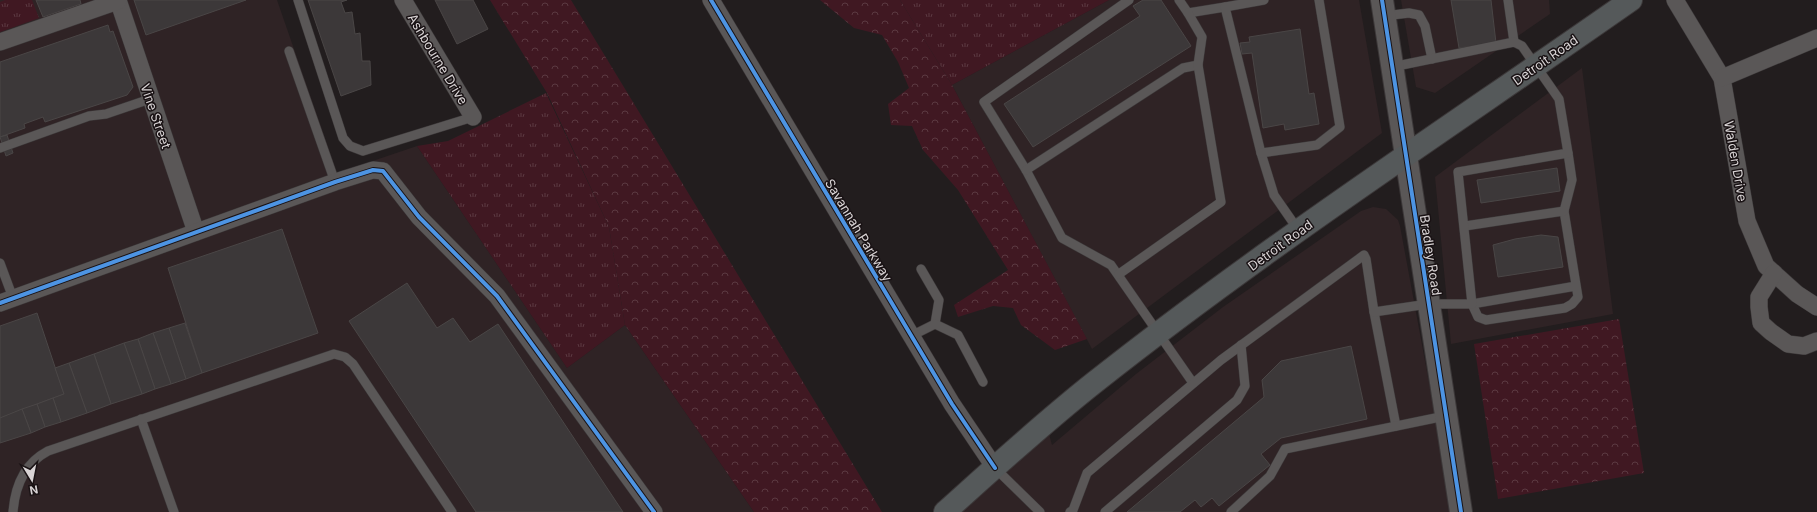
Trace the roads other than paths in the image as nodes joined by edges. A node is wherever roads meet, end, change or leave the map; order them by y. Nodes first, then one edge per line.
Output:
1 (118, 0) edge
2 (298, 0) edge
3 (403, 0) edge
4 (711, 0) edge
5 (1129, 0) edge
6 (1179, 0) edge
7 (1264, 0) edge
8 (1319, 0) edge
9 (1508, 0) edge
10 (1631, 0) edge
11 (1675, 0) edge
12 (1224, 8) junction
13 (1383, 8) edge
14 (1188, 13) junction
15 (1817, 38) edge
16 (0, 42) edge
17 (1514, 42) junction
18 (289, 51) dead end
19 (1432, 59) junction
20 (1198, 65) junction
21 (1537, 65) junction
22 (1392, 67) junction
23 (1722, 78) junction
24 (150, 99) junction
25 (473, 117) joint
26 (0, 148) edge
27 (1261, 153) junction
28 (1568, 153) junction
29 (1405, 156) junction
30 (1026, 170) junction
31 (335, 182) junction
32 (1564, 211) junction
33 (1465, 226) junction
34 (1298, 231) junction
35 (196, 232) junction
36 (0, 263) edge
37 (921, 269) dead end
38 (1774, 273) junction
39 (1118, 274) junction
40 (1576, 286) junction
41 (6, 301) edge
42 (1428, 304) junction
43 (1472, 304) junction
44 (1817, 307) edge
45 (1374, 312) junction
46 (935, 324) junction
47 (1158, 334) junction
48 (911, 336) junction
49 (1817, 341) edge
50 (1241, 345) junction
51 (983, 382) dead end
52 (1193, 383) junction
53 (1445, 416) junction
54 (141, 419) junction
55 (1396, 426) junction
56 (995, 468) junction
57 (13, 512) edge
58 (174, 512) edge
59 (452, 512) edge
60 (654, 512) edge
61 (945, 512) edge
62 (1040, 512) edge
63 (1073, 512) edge
64 (1105, 512) edge
65 (1231, 512) edge
66 (1461, 512) edge

1 - 16 street
1 - 24 street, Vine Street
2 - 25 lane
3 - 25 street, Ashbourne Drive
4 - 48 street, Savannah Parkway
5 - 30 lane
6 - 14 lane
7 - 12 lane
8 - 27 lane
9 - 17 lane
10 - 21 main road, Detroit Road
11 - 23 street, Walden Drive
12 - 14 lane
12 - 27 lane
13 - 19 lane
13 - 22 street, Bradley Road
14 - 20 lane
15 - 23 street
17 - 19 lane
17 - 21 lane
18 - 31 lane
19 - 22 lane
20 - 30 lane
20 - 39 lane
21 - 28 lane
21 - 29 main road, Detroit Road
22 - 29 street, Bradley Road
23 - 38 street, Walden Drive
24 - 26 lane
24 - 35 street, Vine Street
27 - 34 lane
28 - 32 lane
28 - 33 lane
29 - 34 main road, Detroit Road
29 - 42 street, Bradley Road
30 - 39 lane
31 - 35 street
31 - 60 street
32 - 33 lane
32 - 40 lane
33 - 43 lane
34 - 47 main road, Detroit Road
35 - 41 street
36 - 41 lane
37 - 46 lane
38 - 44 street, Walden Drive
38 - 49 street
39 - 47 lane
40 - 43 lane
40 - 43 lane
42 - 43 lane
42 - 45 lane
42 - 53 street, Bradley Road
45 - 50 lane
45 - 55 lane
46 - 48 lane
46 - 51 lane
47 - 52 lane
47 - 56 main road, Detroit Road
48 - 56 street, Savannah Parkway
50 - 52 lane
50 - 64 lane
52 - 63 lane
53 - 55 lane
53 - 66 street, Bradley Road
54 - 57 lane
54 - 58 lane
54 - 59 lane
55 - 65 lane
56 - 61 main road, Detroit Road
56 - 62 lane

